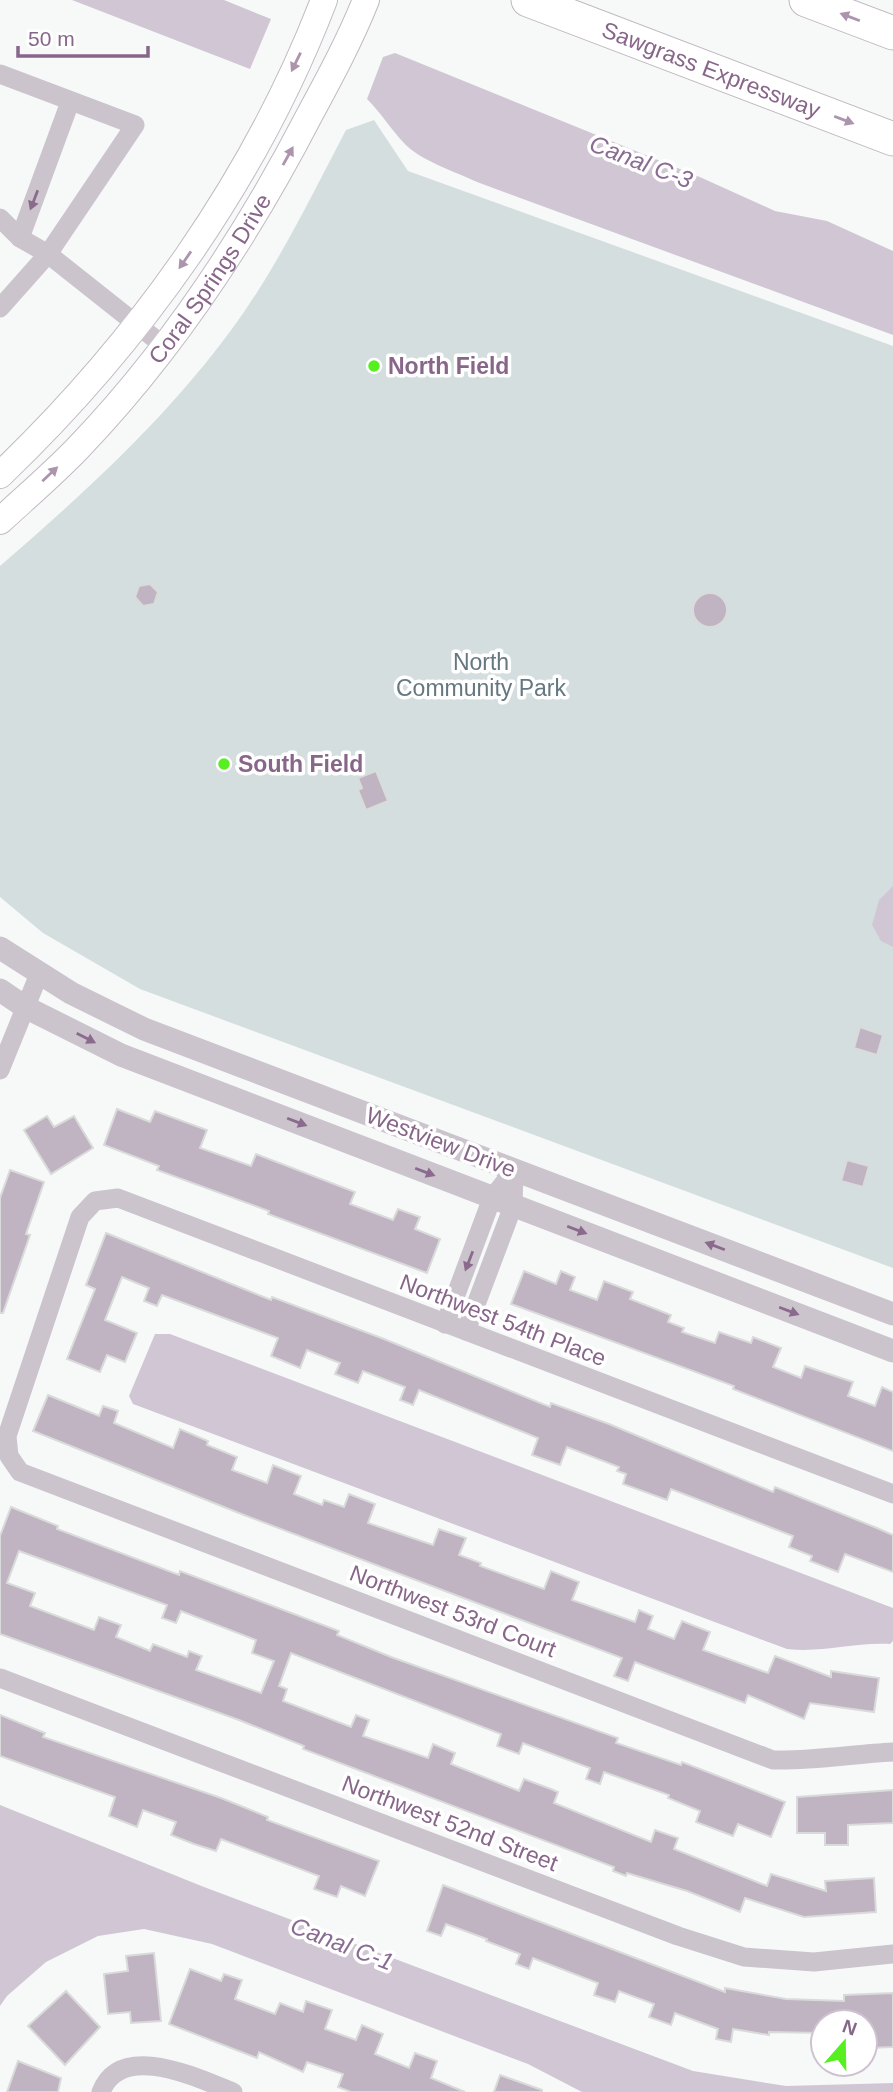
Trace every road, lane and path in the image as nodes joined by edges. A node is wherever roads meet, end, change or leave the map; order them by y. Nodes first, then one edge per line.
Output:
1 (324, 0) edge
2 (366, 0) edge
3 (528, 0) edge
4 (806, 0) edge
5 (893, 33) edge
6 (0, 74) edge
7 (71, 102) junction
8 (893, 139) edge
9 (0, 218) edge
10 (20, 239) junction
11 (0, 244) edge
12 (48, 254) junction
13 (0, 308) edge
14 (138, 326) junction
15 (164, 346) junction
16 (0, 475) edge
17 (0, 520) edge
18 (0, 948) edge
19 (39, 974) junction
20 (0, 990) edge
21 (25, 1007) junction
22 (0, 1070) edge
23 (514, 1170) junction
24 (503, 1202) junction
25 (893, 1314) edge
26 (445, 1324) junction
27 (466, 1331) junction
28 (893, 1351) edge
29 (9, 1456) joint
30 (893, 1494) edge
31 (0, 1678) edge
32 (893, 1752) edge
33 (893, 1954) edge
34 (101, 2092) edge
35 (233, 2092) edge

1 -> 14 main road, Coral Springs Drive
15 -> 2 main road, Coral Springs Drive
3 -> 8 highway, Sawgrass Expressway
5 -> 4 highway
6 - 7 street
7 -> 10 street
7 - 12 street
9 - 10 street
10 - 11 street
10 - 12 street
12 - 13 street
12 - 14 street
14 - 15 street
14 - 16 main road, Coral Springs Drive
17 -> 15 main road, Coral Springs Drive
18 - 19 street, Westview Drive
19 - 21 street
19 - 23 street, Westview Drive
20 - 21 street, Westview Drive
21 - 22 street
21 -> 24 street, Westview Drive
23 - 24 street
25 -> 23 street, Westview Drive
24 -> 26 street
24 - 27 street
24 -> 28 street, Westview Drive
26 - 27 street, Northwest 54th Place
26 - 29 street, Northwest 54th Place
27 - 30 street, Northwest 54th Place
29 - 32 street, Northwest 53rd Court
31 - 33 street, Northwest 52nd Street
34 - 35 street

